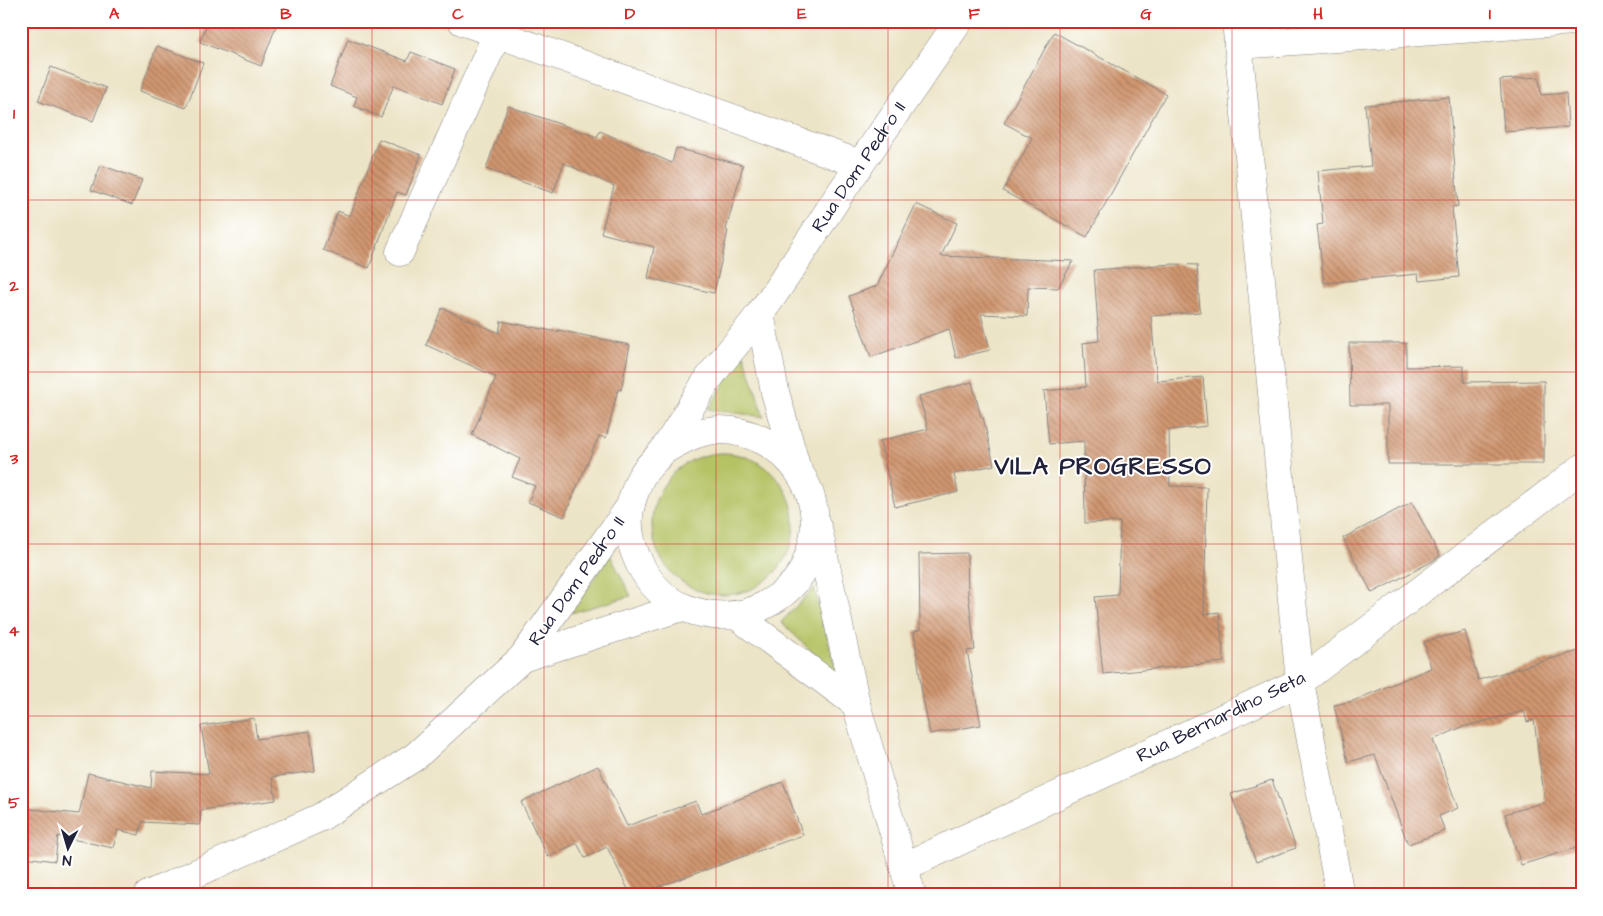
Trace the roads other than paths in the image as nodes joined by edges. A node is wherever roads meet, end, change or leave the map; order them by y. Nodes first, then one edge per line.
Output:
1 (462, 21) edge
2 (959, 21) edge
3 (1574, 21) edge
4 (1237, 33) edge
5 (497, 34) junction
6 (860, 164) junction
7 (400, 252) dead end
8 (760, 314) junction
9 (663, 451) junction
10 (796, 467) junction
11 (1582, 468) edge
12 (631, 505) junction
13 (816, 519) junction
14 (682, 607) junction
15 (736, 616) junction
16 (522, 658) junction
17 (1300, 682) junction
18 (856, 704) junction
19 (904, 867) junction
20 (148, 895) edge
21 (912, 895) edge
22 (1340, 895) edge

1 - 5 street
2 - 6 street, Rua Dom Pedro II
3 - 4 street
4 - 17 street
5 - 6 street
5 - 7 street
6 - 8 street, Rua Dom Pedro II
8 - 9 street, Rua Dom Pedro II
8 - 10 street, Rua Dom Pedro II
9 - 10 street, Rua Dom Pedro II
9 - 12 street, Rua Dom Pedro II
10 - 13 street, Rua Dom Pedro II
11 - 17 street, Rua Bernardino Seta
12 - 14 street, Rua Dom Pedro II
12 - 16 street, Rua Dom Pedro II
13 - 15 street, Rua Dom Pedro II
13 - 18 street
14 - 15 street, Rua Dom Pedro II
14 - 16 street, Rua Dom Pedro II
15 - 18 street
16 - 20 street, Rua Dom Pedro II
17 - 19 street, Rua Bernardino Seta
17 - 22 street
18 - 19 street
19 - 21 street

